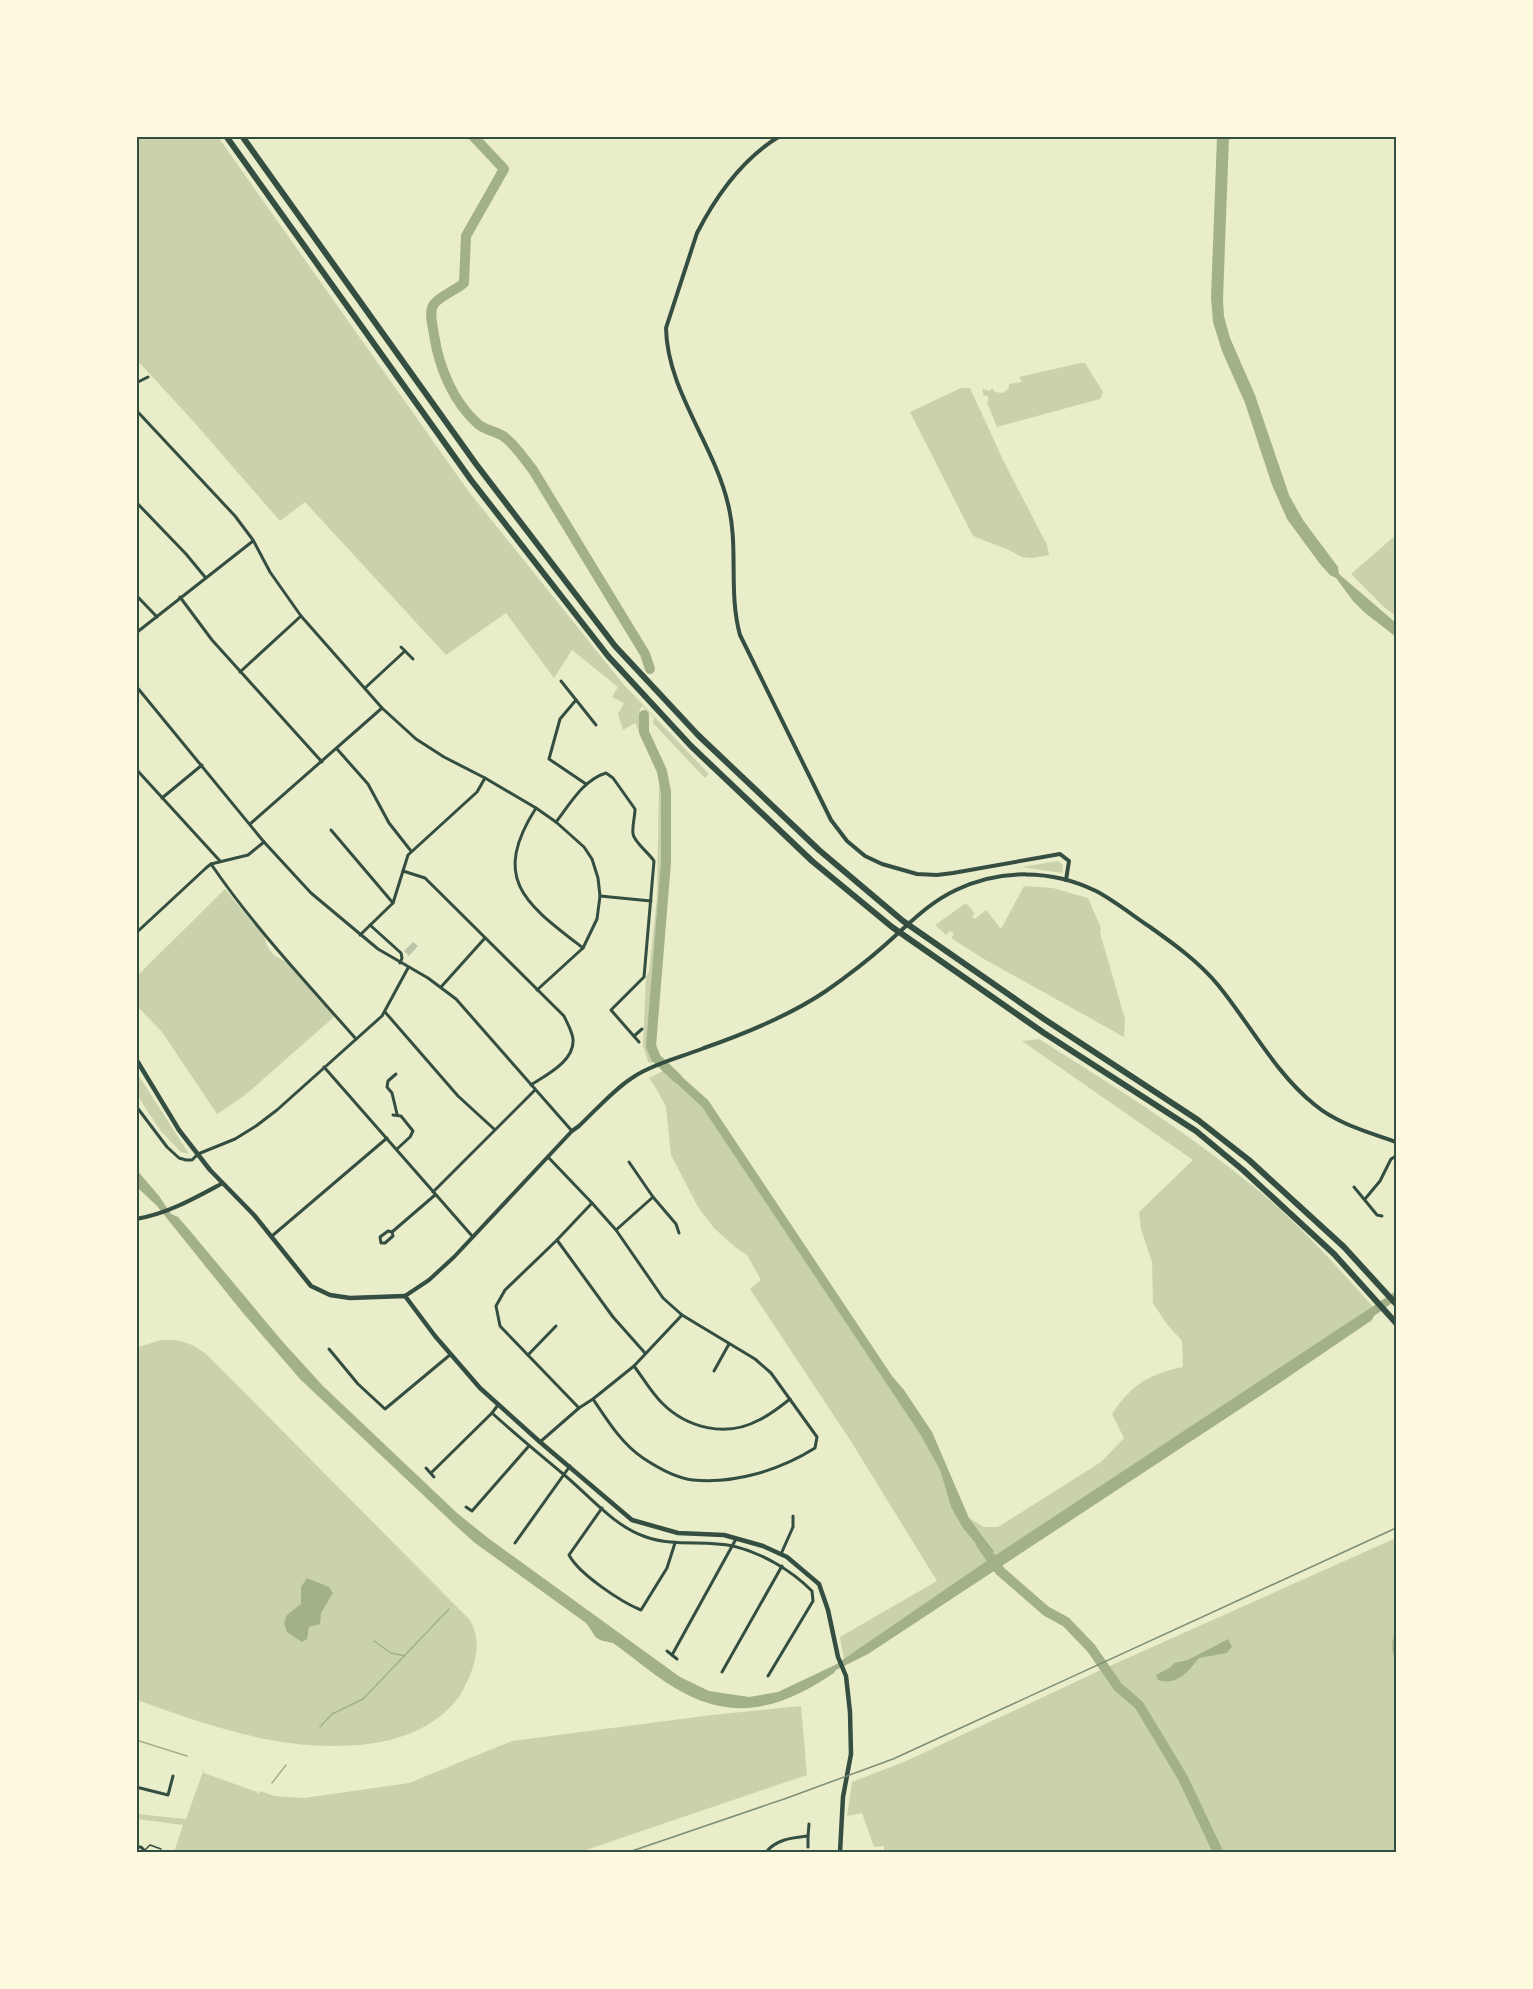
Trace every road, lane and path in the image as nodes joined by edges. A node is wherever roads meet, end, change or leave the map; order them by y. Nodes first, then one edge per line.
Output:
1 (226, 136) edge
2 (242, 136) edge
3 (780, 136) edge
4 (148, 377) dead end
5 (136, 383) edge
6 (136, 410) edge
7 (136, 502) edge
8 (253, 540) junction
9 (205, 577) junction
10 (136, 595) edge
11 (180, 597) junction
12 (301, 616) junction
13 (157, 617) junction
14 (136, 633) edge
15 (401, 647) dead end
16 (405, 651) junction
17 (413, 659) dead end
18 (240, 672) junction
19 (561, 681) dead end
20 (136, 686) edge
21 (365, 688) junction
22 (576, 700) junction
23 (382, 708) junction
24 (596, 725) dead end
25 (337, 749) junction
26 (322, 762) junction
27 (202, 765) junction
28 (136, 769) edge
29 (485, 777) junction
30 (586, 784) junction
31 (162, 798) junction
32 (536, 808) junction
33 (556, 822) junction
34 (250, 824) junction
35 (331, 830) dead end
36 (264, 842) junction
37 (411, 852) junction
38 (220, 862) junction
39 (211, 864) junction
40 (403, 872) junction
41 (1066, 880) junction
42 (600, 896) junction
43 (651, 901) junction
44 (393, 903) junction
45 (370, 925) junction
46 (136, 933) edge
47 (360, 935) junction
48 (485, 939) junction
49 (583, 948) junction
50 (400, 963) junction
51 (408, 968) junction
52 (441, 987) junction
53 (537, 990) junction
54 (385, 1012) junction
55 (642, 1029) dead end
56 (634, 1036) junction
57 (356, 1039) junction
58 (639, 1041) dead end
59 (136, 1059) edge
60 (324, 1067) junction
61 (396, 1074) dead end
62 (531, 1085) junction
63 (535, 1090) junction
64 (136, 1106) edge
65 (494, 1129) junction
66 (572, 1131) junction
67 (387, 1138) junction
68 (1396, 1142) edge
69 (397, 1149) junction
70 (198, 1154) junction
71 (1396, 1156) edge
72 (548, 1157) junction
73 (629, 1162) dead end
74 (221, 1184) junction
75 (1354, 1187) dead end
76 (434, 1194) junction
77 (653, 1197) junction
78 (1365, 1200) junction
79 (592, 1203) junction
80 (1382, 1216) dead end
81 (136, 1219) edge
82 (616, 1230) junction
83 (392, 1232) junction
84 (679, 1233) dead end
85 (272, 1236) junction
86 (473, 1237) junction
87 (557, 1240) junction
88 (405, 1296) junction
89 (1396, 1304) edge
90 (682, 1315) junction
91 (1395, 1322) edge
92 (556, 1326) dead end
93 (729, 1344) junction
94 (329, 1349) dead end
95 (645, 1353) junction
96 (451, 1354) junction
97 (528, 1355) junction
98 (634, 1366) junction
99 (714, 1371) dead end
100 (593, 1399) junction
101 (790, 1399) junction
102 (498, 1405) junction
103 (579, 1408) junction
104 (492, 1413) junction
105 (540, 1442) junction
106 (528, 1447) junction
107 (570, 1466) junction
108 (426, 1468) dead end
109 (430, 1473) junction
110 (563, 1473) junction
111 (434, 1477) dead end
112 (466, 1507) dead end
113 (602, 1508) junction
114 (793, 1516) dead end
115 (737, 1538) junction
116 (515, 1543) dead end
117 (675, 1544) junction
118 (733, 1546) junction
119 (781, 1554) junction
120 (782, 1566) junction
121 (667, 1651) dead end
122 (672, 1655) junction
123 (677, 1659) dead end
124 (722, 1672) dead end
125 (768, 1676) dead end
126 (173, 1776) dead end
127 (136, 1787) edge
128 (809, 1824) dead end
129 (808, 1836) junction
130 (136, 1846) edge
131 (808, 1847) dead end
132 (161, 1849) dead end
133 (145, 1851) edge
134 (766, 1852) edge
135 (840, 1852) edge

1 - 91 highway
2 - 89 highway
3 - 41 street
4 - 5 street
6 - 8 street
7 - 9 street
8 - 9 street
8 - 12 street
9 - 11 street
10 - 13 street
11 - 13 street
11 - 18 street
12 - 18 street
12 - 21 street
13 - 14 street
15 - 16 street
16 - 17 street
16 - 21 street
18 - 26 street
19 - 22 street
20 - 27 street
21 - 23 street
22 - 24 street
22 - 30 street
23 - 25 street
23 - 29 street
25 - 26 street
25 - 37 street
26 - 34 street
27 - 31 street
27 - 34 street
28 - 31 street
29 - 32 street
29 - 37 street
30 - 33 street
30 - 43 street
31 - 38 street
32 - 33 street
32 - 49 street
33 - 42 street
34 - 36 street
35 - 44 street
36 - 38 street
36 - 47 street
37 - 40 street
38 - 39 street
39 - 46 street
39 - 57 street
40 - 44 street
40 - 48 street
41 - 66 street
41 - 68 street
42 - 43 street
42 - 49 street
43 - 56 street
44 - 45 street
45 - 47 street
45 - 50 street
47 - 50 street
48 - 52 street
48 - 53 street
49 - 53 street
50 - 51 street
51 - 52 street
51 - 54 street
52 - 62 street
53 - 62 street
54 - 57 street
54 - 65 street
55 - 56 street
56 - 58 street
57 - 60 street
59 - 70 main road
60 - 67 street
60 - 70 street
61 - 69 street
62 - 63 street
63 - 65 street
63 - 66 street
64 - 70 street
65 - 76 street
66 - 72 street
67 - 69 street
67 - 85 street
69 - 76 street
70 - 74 main road
71 - 78 street
72 - 79 street
72 - 86 street
73 - 77 street
74 - 81 street
74 - 85 main road
75 - 78 street
76 - 83 street
76 - 86 street
77 - 82 street
77 - 84 street
78 - 80 street
79 - 82 street
79 - 87 street
82 - 90 street
83 - 83 street
85 - 88 main road
86 - 88 street
87 - 95 street
87 - 97 street
88 - 96 main road
90 - 93 street
90 - 95 street
92 - 97 street
93 - 99 street
93 - 101 street
94 - 96 street
95 - 98 street
96 - 102 main road
97 - 103 street
98 - 100 street
98 - 101 street
100 - 101 street
100 - 103 street
102 - 104 street
102 - 105 main road
103 - 105 street
104 - 106 street
104 - 109 street
105 - 107 main road
106 - 110 street
106 - 112 street
107 - 110 street
107 - 115 main road
108 - 109 street
109 - 111 street
110 - 113 street
110 - 116 street
113 - 117 street
113 - 117 street
114 - 119 street
115 - 118 street
115 - 119 main road
117 - 118 street
118 - 120 street
118 - 122 street
119 - 135 main road
120 - 124 street
120 - 125 street
121 - 122 street
122 - 123 street
126 - 127 street
128 - 129 street
129 - 131 street
129 - 134 street
130 - 133 street
132 - 133 lane

